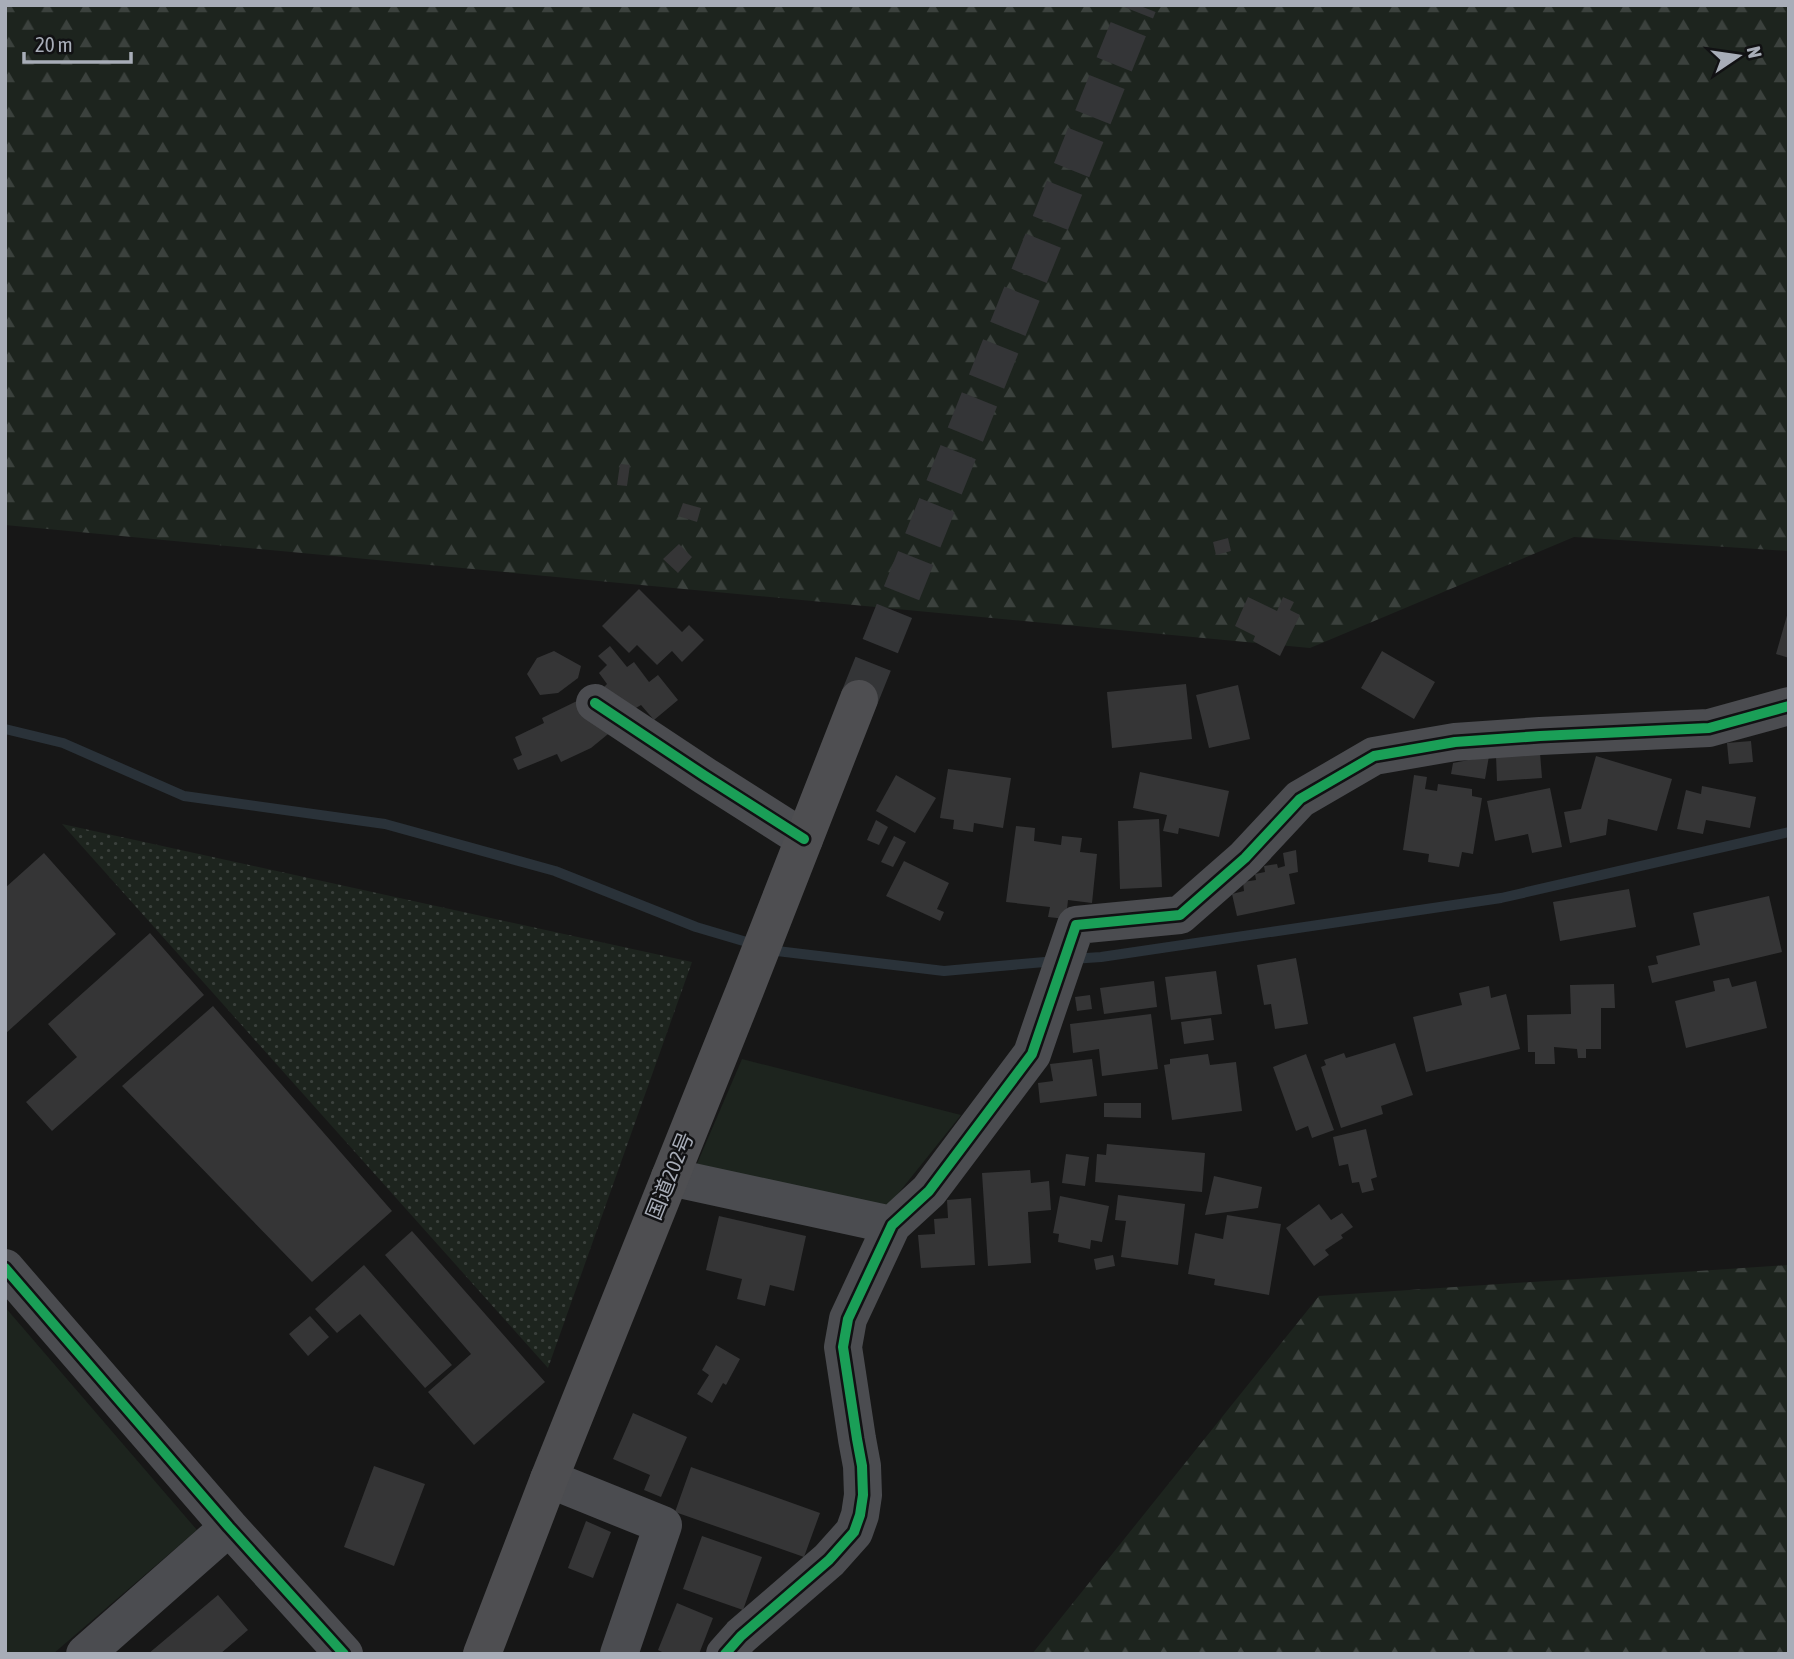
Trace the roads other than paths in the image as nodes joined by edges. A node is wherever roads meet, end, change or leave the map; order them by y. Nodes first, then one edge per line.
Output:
1 (859, 699) tunnel mouth
2 (595, 703) dead end
3 (1789, 706) edge
4 (804, 839) junction
5 (670, 1177) junction
6 (892, 1225) junction
7 (5, 1268) edge
8 (549, 1479) junction
9 (229, 1527) junction
10 (85, 1654) edge
11 (344, 1654) edge
12 (482, 1654) edge
13 (619, 1654) edge
14 (725, 1654) edge

1 - 4 highway, 国道202号
2 - 4 street
3 - 6 street
4 - 5 highway, 国道202号
5 - 6 street
5 - 8 highway, 国道202号
6 - 14 street
7 - 9 street
8 - 12 highway, 国道202号
8 - 13 street
9 - 10 street
9 - 11 street

